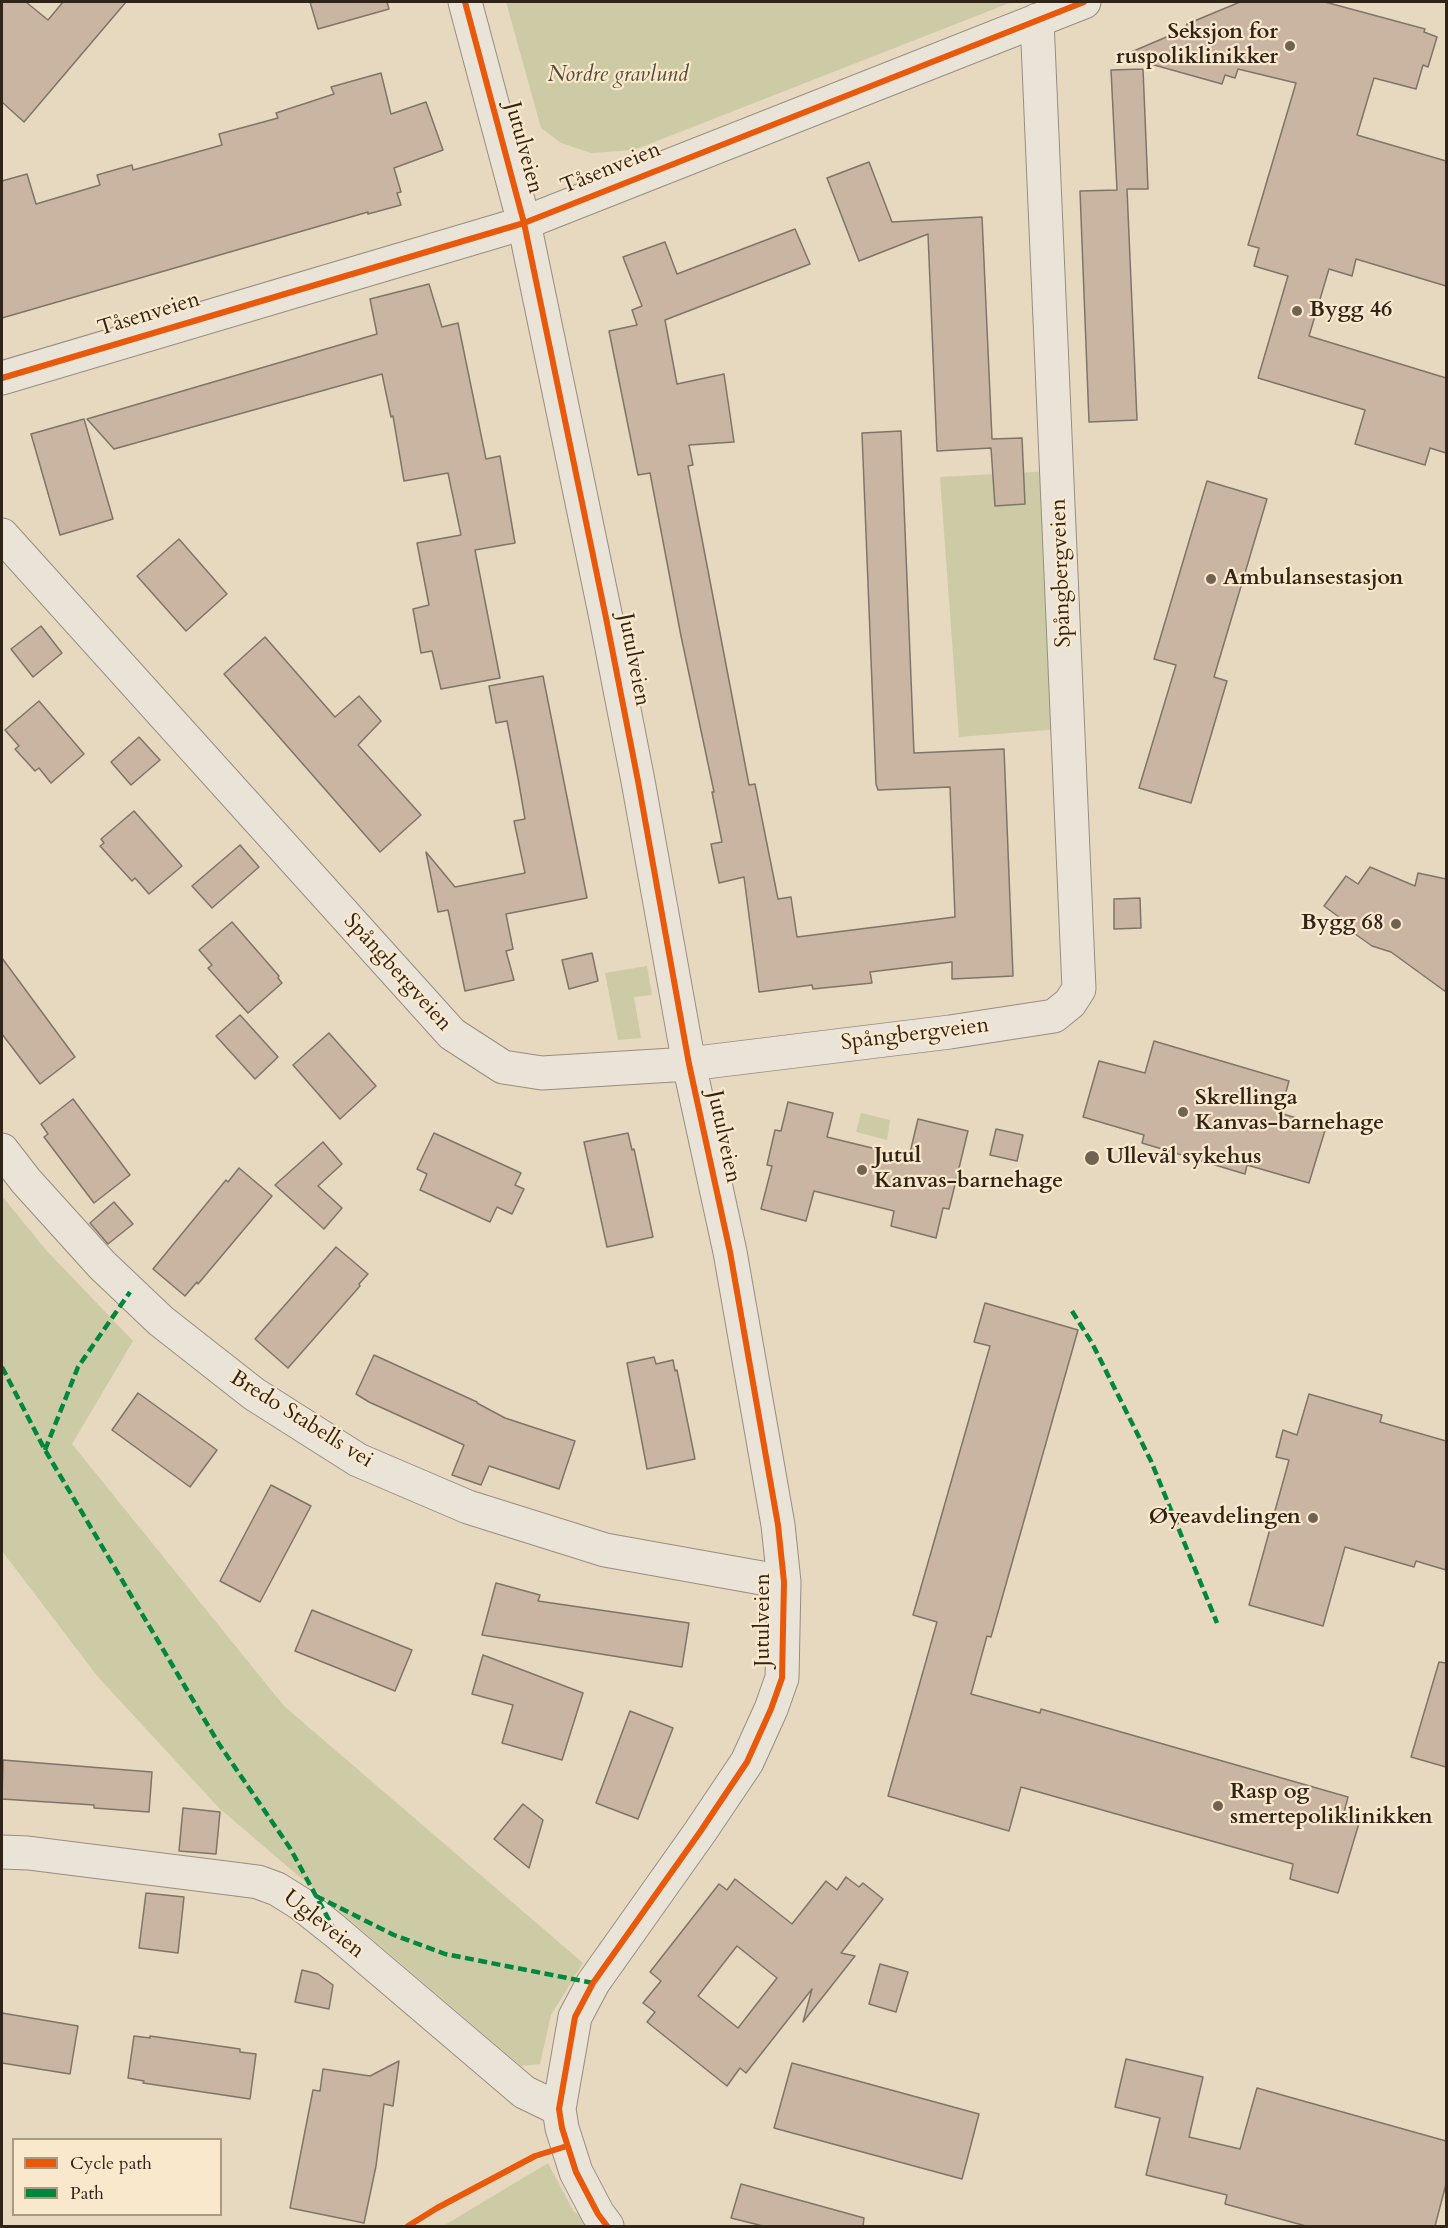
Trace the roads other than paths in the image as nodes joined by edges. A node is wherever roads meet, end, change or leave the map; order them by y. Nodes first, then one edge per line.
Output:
1 (465, 2) edge
2 (1084, 2) edge
3 (1037, 20) junction
4 (524, 223) junction
5 (2, 378) edge
6 (2, 535) edge
7 (689, 1064) junction
8 (2, 1150) edge
9 (784, 1582) junction
10 (2, 1852) edge
11 (560, 2109) junction
12 (607, 2226) edge

1 - 4 street, Jutulveien
2 - 3 street, Tåsenveien
3 - 4 street, Tåsenveien
3 - 7 street, Spångbergveien
4 - 5 street, Tåsenveien
4 - 7 street, Jutulveien
6 - 7 street, Spångbergveien
7 - 9 street, Jutulveien
8 - 9 street, Bredo Stabells vei
9 - 11 street, Jutulveien
10 - 11 street, Ugleveien
11 - 12 street, Jutulveien

